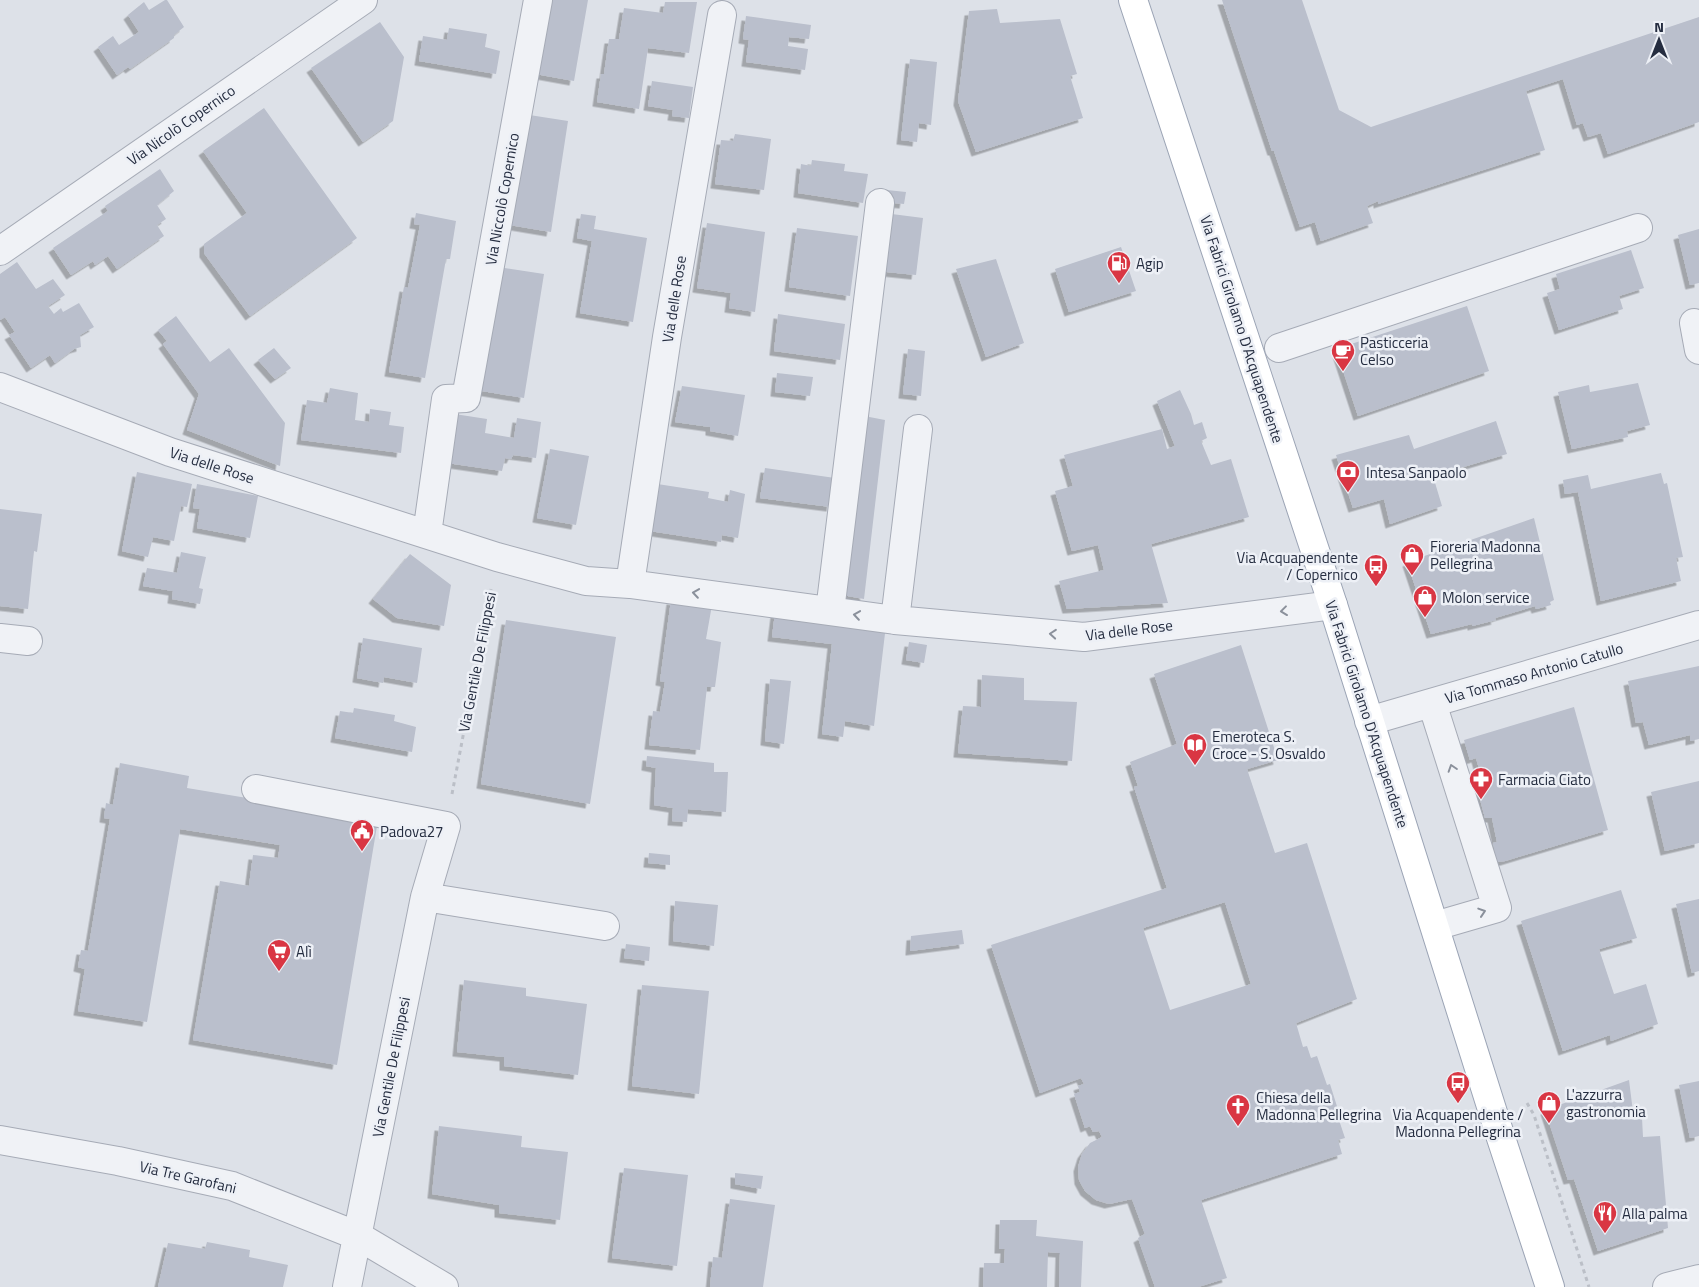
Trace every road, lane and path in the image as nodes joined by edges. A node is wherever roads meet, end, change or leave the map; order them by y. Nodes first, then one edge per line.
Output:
1 (363, 0) edge
2 (538, 0) edge
3 (1134, 0) edge
4 (722, 15) dead end
5 (880, 203) dead end
6 (1638, 228) dead end
7 (0, 251) edge
8 (1694, 323) dead end
9 (1279, 348) dead end
10 (1699, 350) edge
11 (0, 387) edge
12 (918, 429) dead end
13 (427, 534) junction
14 (497, 557) junction
15 (630, 584) junction
16 (1332, 605) junction
17 (830, 611) junction
18 (895, 620) junction
19 (1699, 625) edge
20 (0, 638) edge
21 (28, 640) dead end
22 (1432, 703) junction
23 (1370, 721) junction
24 (256, 789) dead end
25 (446, 826) junction
26 (425, 897) junction
27 (605, 926) dead end
28 (1435, 926) junction
29 (1525, 1099) dead end
30 (0, 1140) edge
31 (358, 1236) junction
32 (1699, 1279) edge
33 (347, 1287) edge
34 (444, 1287) edge
35 (1550, 1287) edge
36 (1589, 1287) edge
37 (1667, 1287) edge

1 - 7 street, Via Nicolò Copernico
2 - 13 street, Via Niccolò Copernico
3 - 16 main road, Via Fabrici Girolamo D'Acquapendente
4 - 15 street, Via delle Rose
5 - 17 street
6 - 9 street
8 - 10 street
11 - 13 street, Via delle Rose
12 - 18 street
13 - 14 street, Via delle Rose
14 - 15 street, Via delle Rose
14 - 25 path, Via Gentile De Filippesi
17 -> 15 street, Via delle Rose
16 -> 18 street, Via delle Rose
16 - 23 main road, Via Fabrici Girolamo D'Acquapendente
18 -> 17 street, Via delle Rose
19 - 22 street, Via Tommaso Antonio Catullo
20 - 21 street
22 - 23 street, Via Tommaso Antonio Catullo
28 -> 22 street
23 - 28 main road, Via Fabrici Girolamo D'Acquapendente
24 - 25 street
25 - 26 street, Via Gentile De Filippesi
26 - 27 street
26 - 31 street, Via Gentile De Filippesi
28 - 35 main road, Via Fabrici Girolamo D'Acquapendente
29 - 36 path
30 - 31 street, Via Tre Garofani
31 - 33 street, Via Gentile De Filippesi
31 - 34 street, Via Tre Garofani
32 - 37 street

